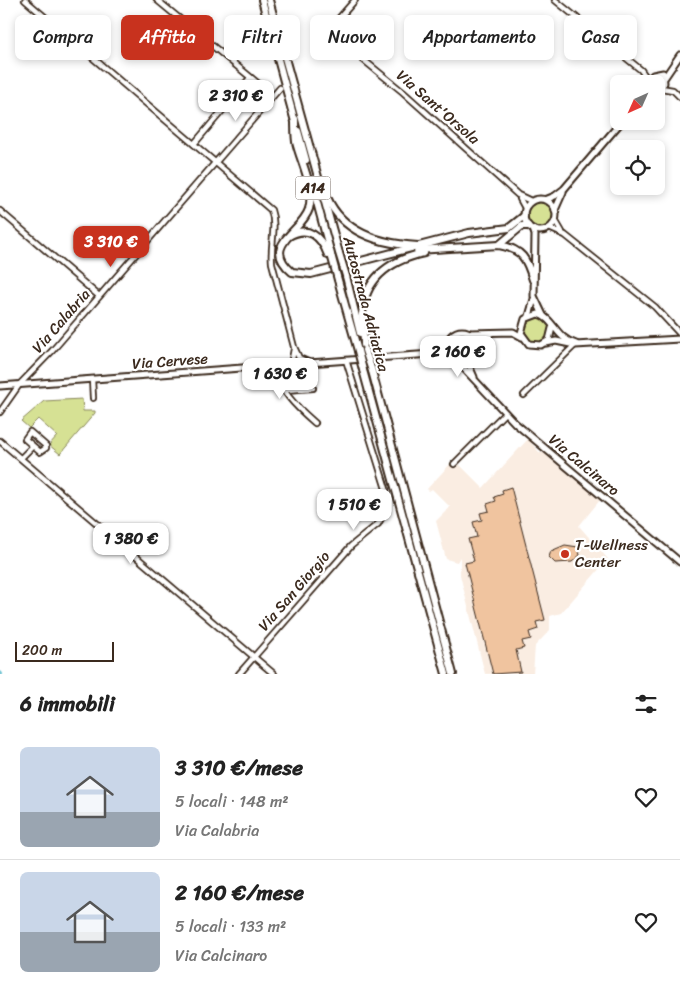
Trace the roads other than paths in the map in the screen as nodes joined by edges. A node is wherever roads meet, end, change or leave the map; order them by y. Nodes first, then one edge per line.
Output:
1 (25, 0) edge
2 (157, 0) edge
3 (262, 0) edge
4 (269, 0) edge
5 (355, 0) edge
6 (555, 0) edge
7 (680, 54) edge
8 (675, 60) junction
9 (641, 70) junction
10 (284, 71) junction
11 (660, 72) junction
12 (644, 75) edge
13 (653, 75) joint
14 (662, 75) edge
15 (250, 78) junction
16 (665, 79) joint
17 (287, 89) junction
18 (665, 89) edge
19 (673, 90) junction
20 (272, 96) junction
21 (680, 97) edge
22 (295, 119) junction
23 (614, 130) edge
24 (194, 144) junction
25 (312, 158) junction
26 (214, 161) junction
27 (564, 189) junction
28 (518, 196) junction
29 (545, 200) junction
30 (531, 202) junction
31 (525, 208) junction
32 (555, 210) junction
33 (0, 211) edge
34 (524, 216) junction
35 (555, 220) junction
36 (531, 228) junction
37 (547, 229) junction
38 (565, 235) junction
39 (286, 238) junction
40 (499, 245) junction
41 (424, 246) junction
42 (534, 246) junction
43 (408, 250) junction
44 (436, 251) junction
45 (331, 258) junction
46 (533, 280) junction
47 (100, 296) junction
48 (534, 296) junction
49 (543, 315) junction
50 (529, 316) junction
51 (522, 323) junction
52 (552, 328) junction
53 (498, 331) junction
54 (470, 333) junction
55 (680, 334) edge
56 (522, 338) junction
57 (680, 339) edge
58 (546, 343) junction
59 (447, 344) junction
60 (565, 345) junction
61 (577, 345) junction
62 (477, 346) junction
63 (294, 348) junction
64 (365, 348) junction
65 (566, 352) junction
66 (431, 354) junction
67 (450, 355) junction
68 (472, 357) junction
69 (346, 360) junction
70 (456, 360) junction
71 (309, 362) junction
72 (292, 364) junction
73 (278, 365) junction
74 (92, 379) junction
75 (476, 381) junction
76 (18, 385) junction
77 (0, 386) edge
78 (314, 388) dead end
79 (285, 390) junction
80 (524, 395) dead end
81 (93, 398) dead end
82 (0, 412) edge
83 (505, 413) junction
84 (314, 423) dead end
85 (0, 441) edge
86 (33, 446) junction
87 (21, 458) junction
88 (454, 464) dead end
89 (680, 562) edge
90 (254, 657) junction
91 (239, 674) edge
92 (274, 674) edge
93 (446, 674) edge
94 (453, 674) edge

1 - 24 street
2 - 15 street
3 - 10 highway, Autostrada Adriatica / A14
4 - 10 highway, Autostrada Adriatica / A14
5 - 28 street, Via Sant'Orsola
6 - 9 street
7 - 8 main road
8 - 11 main road
8 - 16 main road
9 - 12 street
9 - 13 street
10 - 17 highway, Autostrada Adriatica / A14
11 - 13 main road
11 - 14 main road
15 - 20 street
15 - 24 street
16 - 19 street
17 - 20 street, Via Calabria
17 - 22 highway, Autostrada Adriatica / A14
17 - 25 highway, Autostrada Adriatica / A14
18 - 19 street
19 - 21 street
20 - 26 street, Via Calabria
22 - 39 highway
22 - 45 highway, Autostrada Adriatica / A14
23 - 27 main road
24 - 26 street
25 - 41 highway
25 - 64 highway, Autostrada Adriatica / A14, bridge
26 - 47 street, Via Calabria
26 - 63 street
27 - 29 main road
27 - 32 main road
28 - 30 street, Via Sant'Orsola
28 - 31 street
29 - 30 main road
29 - 32 main road
30 - 31 main road
31 - 34 main road
32 - 35 main road
33 - 47 street
34 - 36 main road
34 - 41 highway
35 - 37 main road
35 - 38 street
36 - 37 main road
36 - 40 highway
36 - 42 main road
37 - 38 street
37 - 42 main road
38 - 55 street
39 - 43 highway
39 - 45 highway
40 - 44 highway
40 - 46 highway
41 - 43 highway
42 - 46 main road
43 - 44 highway
44 - 64 highway
45 - 93 highway, Autostrada Adriatica / A14, bridge
46 - 48 main road
47 - 76 street, Via Calabria
48 - 49 main road
48 - 50 main road
49 - 50 main road
49 - 52 main road
50 - 51 main road
51 - 53 main road
51 - 56 main road
52 - 58 main road
52 - 61 main road
53 - 54 main road
53 - 56 main road
53 - 62 main road
54 - 59 main road
54 - 62 main road
56 - 58 main road
57 - 61 main road
58 - 60 main road
59 - 66 main road, Via Cervese
59 - 67 main road
60 - 61 main road
60 - 65 street
61 - 65 street
62 - 68 main road
63 - 71 street
63 - 72 street
64 - 94 highway, Autostrada Adriatica / A14, bridge
65 - 80 street
66 - 67 main road, Via Cervese
66 - 69 main road, Via Cervese
67 - 70 main road
68 - 70 main road
68 - 75 main road
69 - 71 main road, Via Cervese
69 - 90 street, Via San Giorgio
70 - 75 main road, Via Calcinaro
71 - 72 main road, Via Cervese
72 - 73 main road, Via Cervese
73 - 74 main road, Via Cervese
73 - 79 street
74 - 76 main road, Via Cervese
74 - 81 street
75 - 83 main road, Via Calcinaro
76 - 77 main road, Via Cervese
76 - 82 street, Via Calabria
78 - 79 street
79 - 84 street
83 - 88 street
83 - 89 main road, Via Calcinaro
85 - 87 street
86 - 86 street
86 - 87 street
87 - 90 street
90 - 91 street, Via San Giorgio
90 - 92 street

